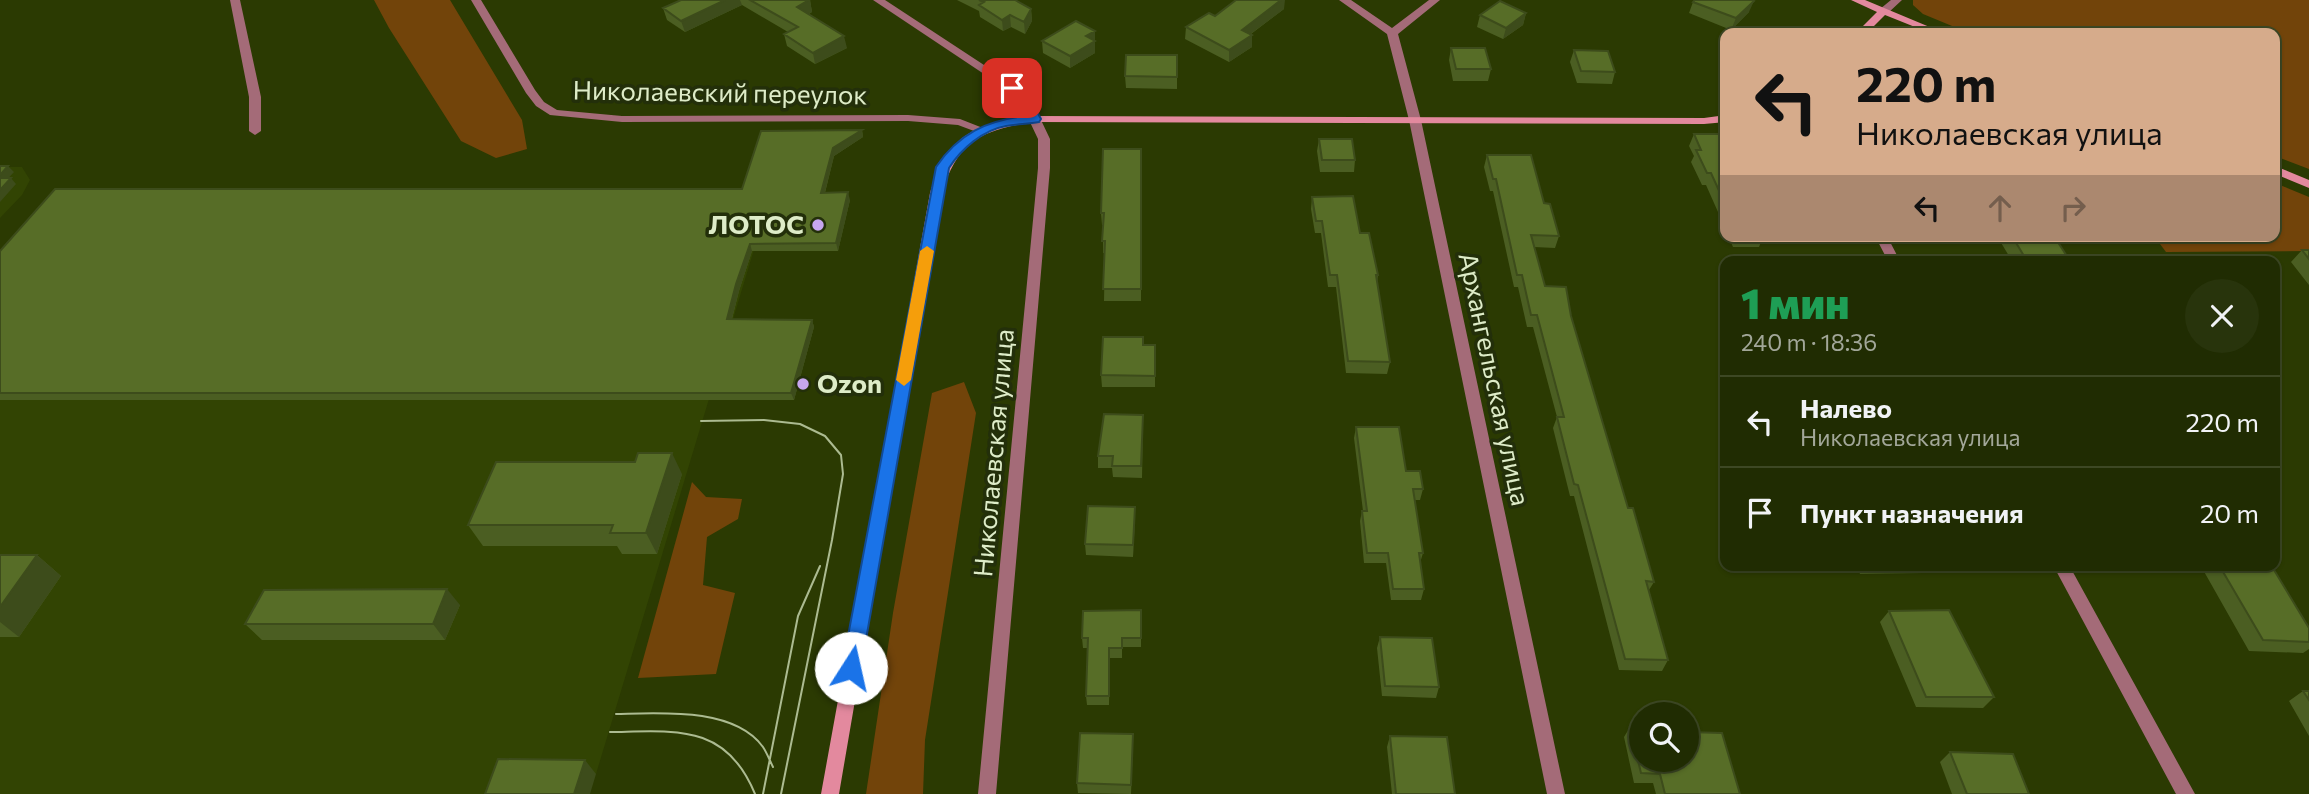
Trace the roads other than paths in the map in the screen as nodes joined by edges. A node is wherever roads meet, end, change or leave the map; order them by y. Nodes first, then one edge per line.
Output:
1 (235, 0) edge
2 (476, 0) edge
3 (878, 0) edge
4 (1344, 0) edge
5 (1435, 0) edge
6 (1856, 0) edge
7 (1897, 0) edge
8 (1884, 11) junction
9 (1866, 28) edge
10 (1926, 28) edge
11 (1392, 33) junction
12 (1034, 119) junction
13 (1720, 119) edge
14 (1415, 120) junction
15 (982, 130) junction
16 (255, 131) dead end
17 (2280, 172) edge
18 (2309, 184) edge
19 (2064, 571) edge
20 (830, 794) edge
21 (987, 794) edge
22 (1556, 794) edge
23 (2186, 794) edge

1 - 16 street
2 - 15 street, Николаевский переулок
3 - 12 street, Николаевская улица
4 - 11 street
5 - 11 street
6 - 8 main road
7 - 8 street
8 - 9 main road
8 - 10 main road
11 - 14 street, Архангельская улица
12 - 14 main road
12 - 15 main road
12 - 21 street, Николаевская улица
13 - 14 main road
14 - 22 street, Архангельская улица
15 - 20 main road
17 - 18 main road
19 - 23 street

